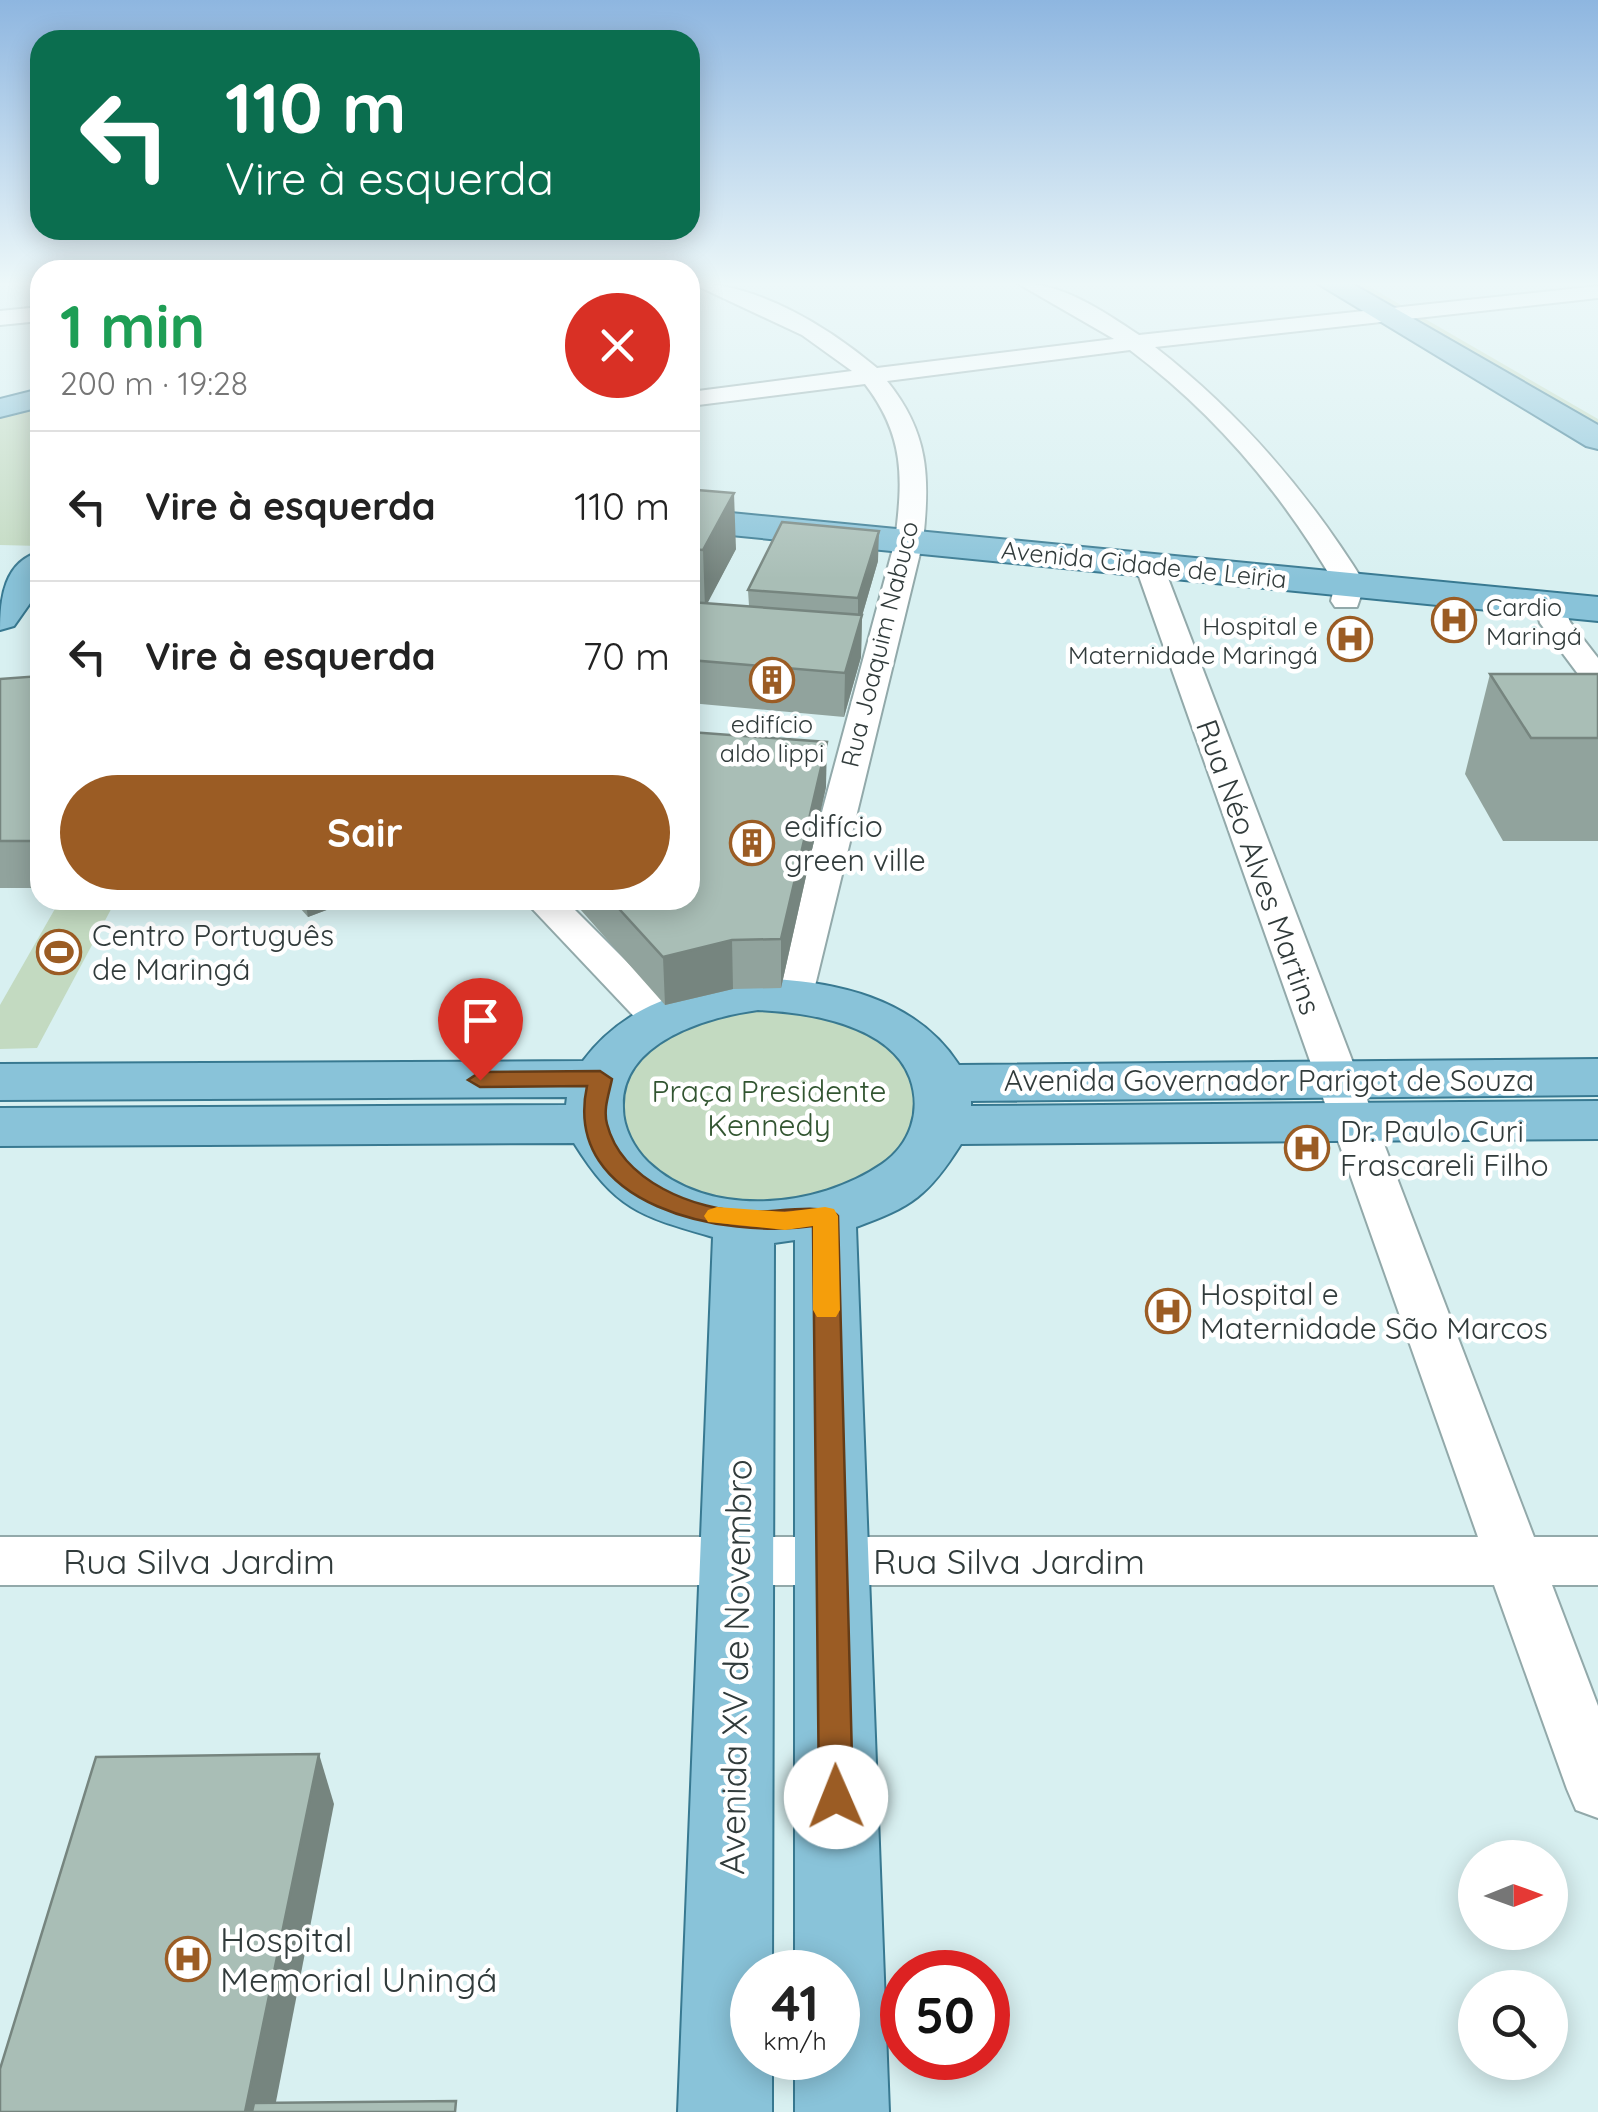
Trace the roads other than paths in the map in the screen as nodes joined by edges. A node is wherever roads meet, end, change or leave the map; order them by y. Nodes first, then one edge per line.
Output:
1 (816, 382) edge
2 (880, 382) edge
3 (1178, 382) edge
4 (1502, 382) edge
5 (1548, 382) edge
6 (700, 397) edge
7 (30, 400) edge
8 (0, 408) edge
9 (1598, 410) edge
10 (1598, 439) edge
11 (700, 521) edge
12 (700, 540) edge
13 (905, 550) junction
14 (30, 551) edge
15 (1151, 574) junction
16 (1348, 593) junction
17 (1598, 609) edge
18 (1552, 614) junction
19 (0, 618) edge
20 (1598, 627) edge
21 (1598, 679) edge
22 (553, 910) edge
23 (793, 994) junction
24 (660, 1019) junction
25 (1598, 1077) edge
26 (0, 1082) edge
27 (1345, 1101) junction
28 (598, 1102) junction
29 (941, 1104) junction
30 (1598, 1120) edge
31 (0, 1127) edge
32 (825, 1216) junction
33 (744, 1221) junction
34 (0, 1560) edge
35 (737, 1560) junction
36 (831, 1560) junction
37 (1514, 1561) junction
38 (1598, 1561) edge
39 (1598, 1789) edge
40 (725, 2112) edge
41 (842, 2112) edge

1 - 6 street
2 - 13 street, Rua Joaquim Nabuco
3 - 16 street
4 - 10 main road
5 - 9 main road
7 - 8 main road
11 - 13 main road, Avenida Cidade de Leiria
12 - 13 main road, Avenida Cidade de Leiria
13 - 15 main road, Avenida Cidade de Leiria
13 - 23 street, Rua Joaquim Nabuco
14 - 19 main road
15 - 16 main road, Avenida Cidade de Leiria
15 - 27 street, Rua Néo Alves Martins
16 - 18 main road, Avenida Cidade de Leiria
17 - 18 main road, Avenida Cidade de Leiria
18 - 20 main road, Avenida Cidade de Leiria
18 - 21 street
22 - 24 street
23 - 24 main road
23 - 29 main road
24 - 28 main road
25 - 27 main road, Avenida Governador Parigot de Souza
26 - 28 main road
27 - 29 main road, Avenida Governador Parigot de Souza
27 - 30 main road, Avenida Governador Parigot de Souza
27 - 37 street, Rua Néo Alves Martins
28 - 31 main road
28 - 33 main road
29 - 32 main road
32 - 33 main road
32 - 36 main road
33 - 35 main road, Avenida XV de Novembro
34 - 35 street, Rua Silva Jardim
35 - 36 street, Rua Silva Jardim
35 - 40 main road, Avenida XV de Novembro
36 - 37 street, Rua Silva Jardim
36 - 41 main road
37 - 38 street, Rua Silva Jardim
37 - 39 street, Rua Néo Alves Martins

